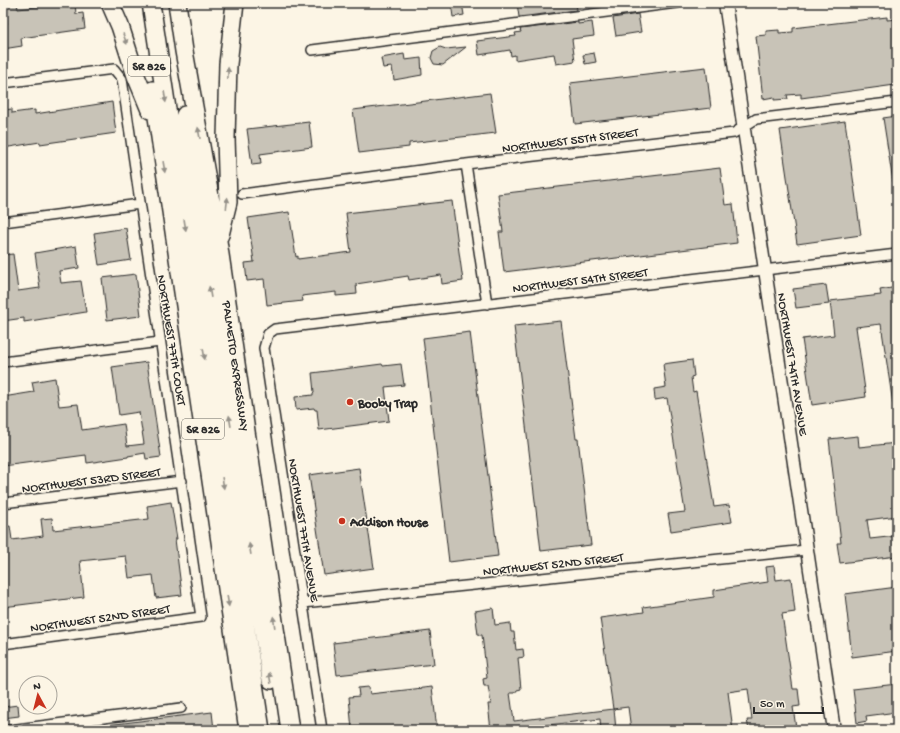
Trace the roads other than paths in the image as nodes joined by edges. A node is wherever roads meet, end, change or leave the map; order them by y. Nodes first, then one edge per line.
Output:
1 (110, 3) edge
2 (141, 3) edge
3 (151, 3) edge
4 (168, 3) edge
5 (177, 3) edge
6 (235, 3) edge
7 (677, 3) edge
8 (725, 3) edge
9 (312, 50) dead end
10 (3, 83) edge
11 (897, 102) edge
12 (744, 126) junction
13 (158, 129) junction
14 (466, 164) junction
15 (242, 194) dead end
16 (140, 204) junction
17 (3, 222) edge
18 (218, 241) junction
19 (897, 254) edge
20 (765, 270) junction
21 (487, 304) junction
22 (268, 334) joint
23 (160, 342) junction
24 (3, 362) edge
25 (182, 481) junction
26 (3, 503) edge
27 (806, 550) junction
28 (303, 603) junction
29 (201, 617) joint
30 (3, 644) edge
31 (181, 708) dead end
32 (9, 730) edge
33 (248, 730) edge
34 (261, 730) edge
35 (278, 730) edge
36 (290, 730) edge
37 (322, 730) edge
38 (834, 730) edge

1 -> 13 highway
2 - 13 highway, SR 826
3 -> 34 highway
35 -> 4 highway
18 -> 5 highway, PALMETTO EXPRESSWAY / SR 826
18 -> 6 highway
7 - 9 street
8 - 12 street, NORTHWEST 74TH AVENUE
10 - 16 street, NORTHWEST 77TH COURT
11 - 12 street, NORTHWEST 55TH STREET
12 - 14 street, NORTHWEST 55TH STREET
12 - 20 street, NORTHWEST 74TH AVENUE
13 -> 33 highway, SR 826
14 - 15 street, NORTHWEST 55TH STREET
14 - 21 street
16 - 17 street
16 - 23 street, NORTHWEST 77TH COURT
36 -> 18 highway, PALMETTO EXPRESSWAY / SR 826
19 - 20 street, NORTHWEST 54TH STREET
20 - 21 street, NORTHWEST 54TH STREET
20 - 27 street, NORTHWEST 74TH AVENUE
21 - 22 street, NORTHWEST 54TH STREET
22 - 28 street, NORTHWEST 77TH AVENUE
23 - 24 street
23 - 25 street, NORTHWEST 77TH COURT
25 - 26 street, NORTHWEST 53RD STREET
25 - 29 street, NORTHWEST 77TH COURT
27 - 28 street, NORTHWEST 52ND STREET
27 - 38 street, NORTHWEST 74TH AVENUE
28 - 37 street, NORTHWEST 77TH AVENUE
29 - 30 street, NORTHWEST 52ND STREET
31 - 32 street

